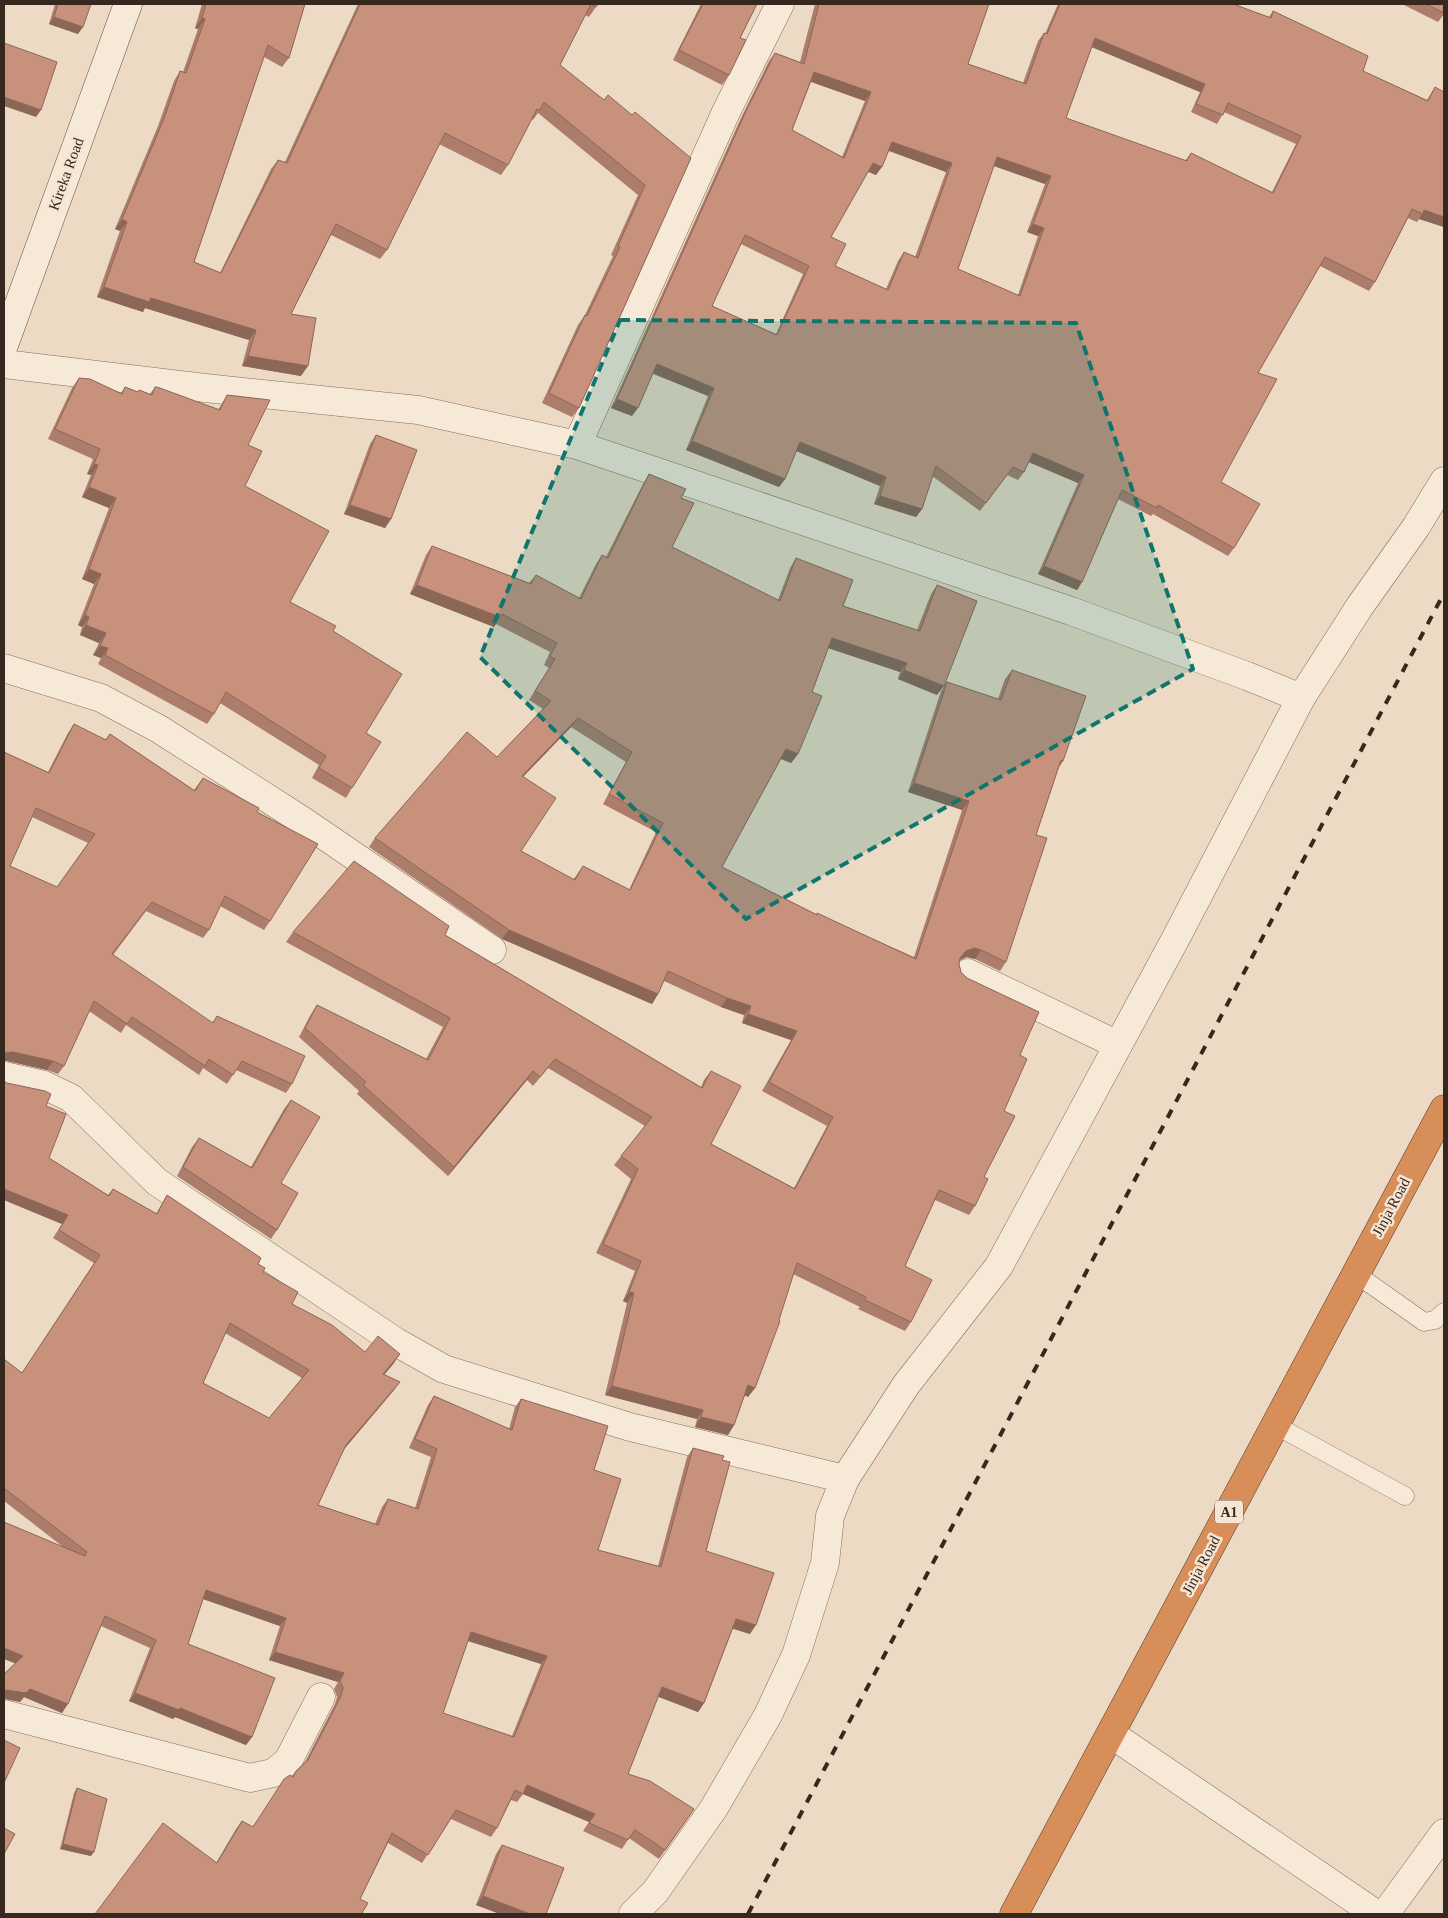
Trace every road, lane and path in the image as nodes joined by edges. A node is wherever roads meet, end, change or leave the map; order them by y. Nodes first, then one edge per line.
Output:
1 (128, 4) edge
2 (780, 4) edge
3 (4, 345) edge
4 (4, 364) edge
5 (577, 445) junction
6 (1444, 481) edge
7 (4, 668) edge
8 (1301, 698) junction
9 (492, 950) dead end
10 (968, 973) dead end
11 (1118, 1045) junction
12 (4, 1076) edge
13 (1442, 1120) edge
14 (1356, 1274) junction
15 (1444, 1312) edge
16 (1275, 1425) junction
17 (845, 1479) junction
18 (1405, 1496) dead end
19 (321, 1697) dead end
20 (4, 1714) edge
21 (1111, 1734) junction
22 (1444, 1833) edge
23 (633, 1914) edge
24 (1014, 1914) edge
25 (1376, 1914) edge
26 (1385, 1914) edge

1 - 3 street, Kireka Road
2 - 5 street
4 - 5 street
5 - 8 street
6 - 8 street
7 - 9 street
8 - 11 street
10 - 11 street
11 - 17 street
12 - 17 street
13 - 14 highway, Jinja Road / A1
14 - 15 lane
14 - 16 highway, Jinja Road / A1
16 - 18 lane
16 - 21 highway, Jinja Road / A1
17 - 23 street
19 - 20 street
21 - 24 highway, Jinja Road / A1
21 - 25 street
22 - 26 street

